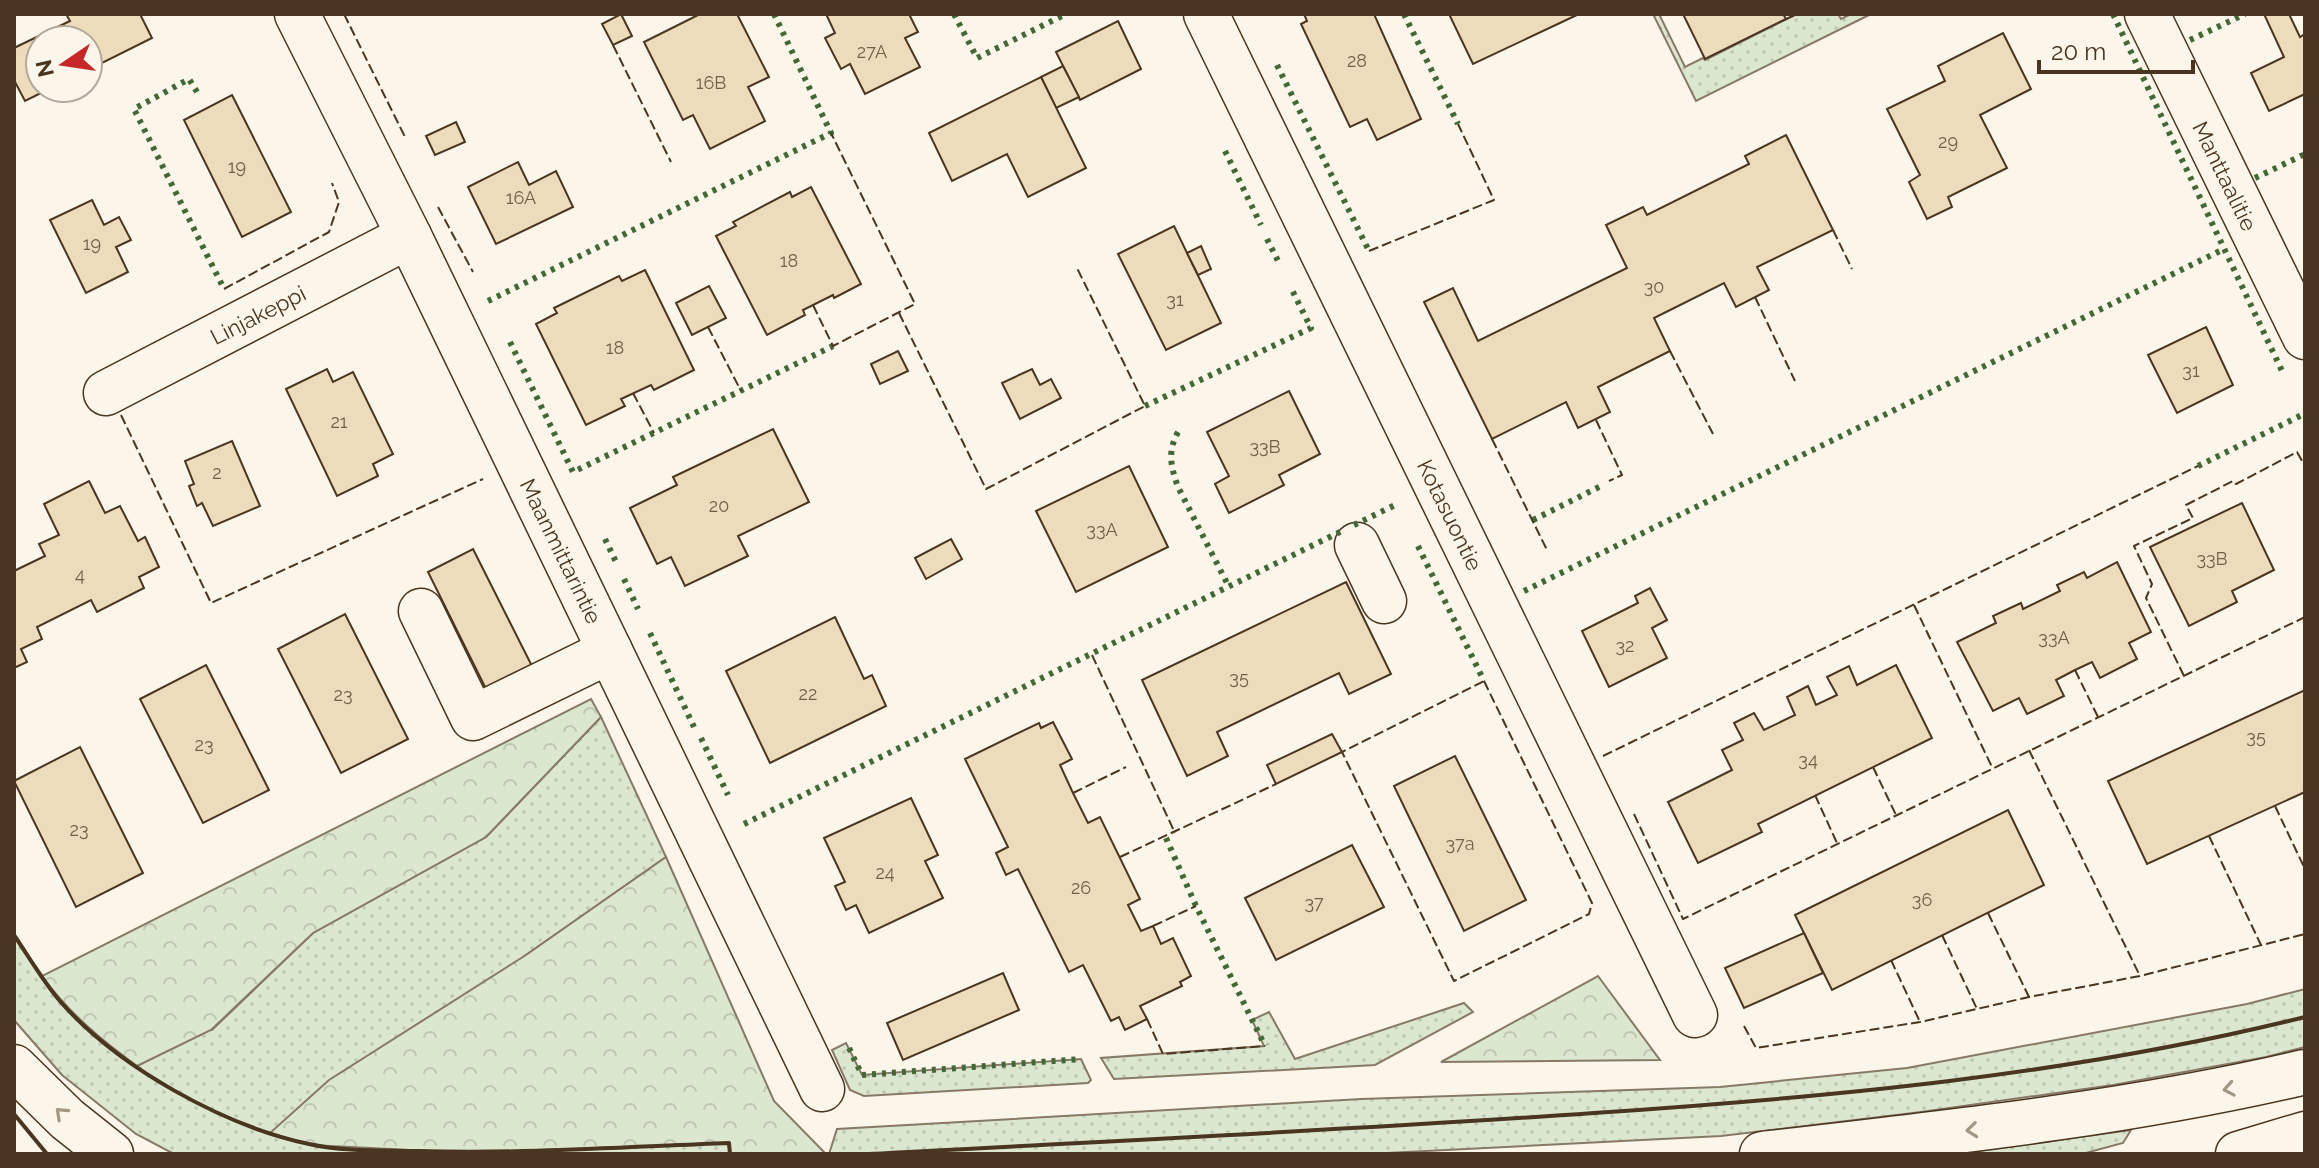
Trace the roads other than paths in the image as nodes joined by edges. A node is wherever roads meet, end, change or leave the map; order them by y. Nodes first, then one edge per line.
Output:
1 (297, 14) edge
2 (1206, 14) edge
3 (2147, 14) edge
4 (409, 236) junction
5 (2305, 337) edge
6 (106, 393) dead end
7 (1357, 545) dead end
8 (1384, 601) dead end
9 (421, 611) dead end
10 (610, 651) junction
11 (1695, 1015) dead end
12 (14, 1067) edge
13 (2305, 1072) edge
14 (822, 1089) dead end
15 (2305, 1134) edge
16 (111, 1154) edge
17 (1762, 1154) edge
18 (2238, 1154) edge

1 - 4 main road, Maanmittarintie
2 - 11 main road, Kotasuontie
3 - 5 main road, Manttaalitie
4 - 6 main road, Linjakeppi
4 - 10 main road, Maanmittarintie
7 - 8 main road
9 - 10 main road
10 - 14 main road, Maanmittarintie
16 -> 12 main road
13 -> 17 main road
15 - 18 main road

